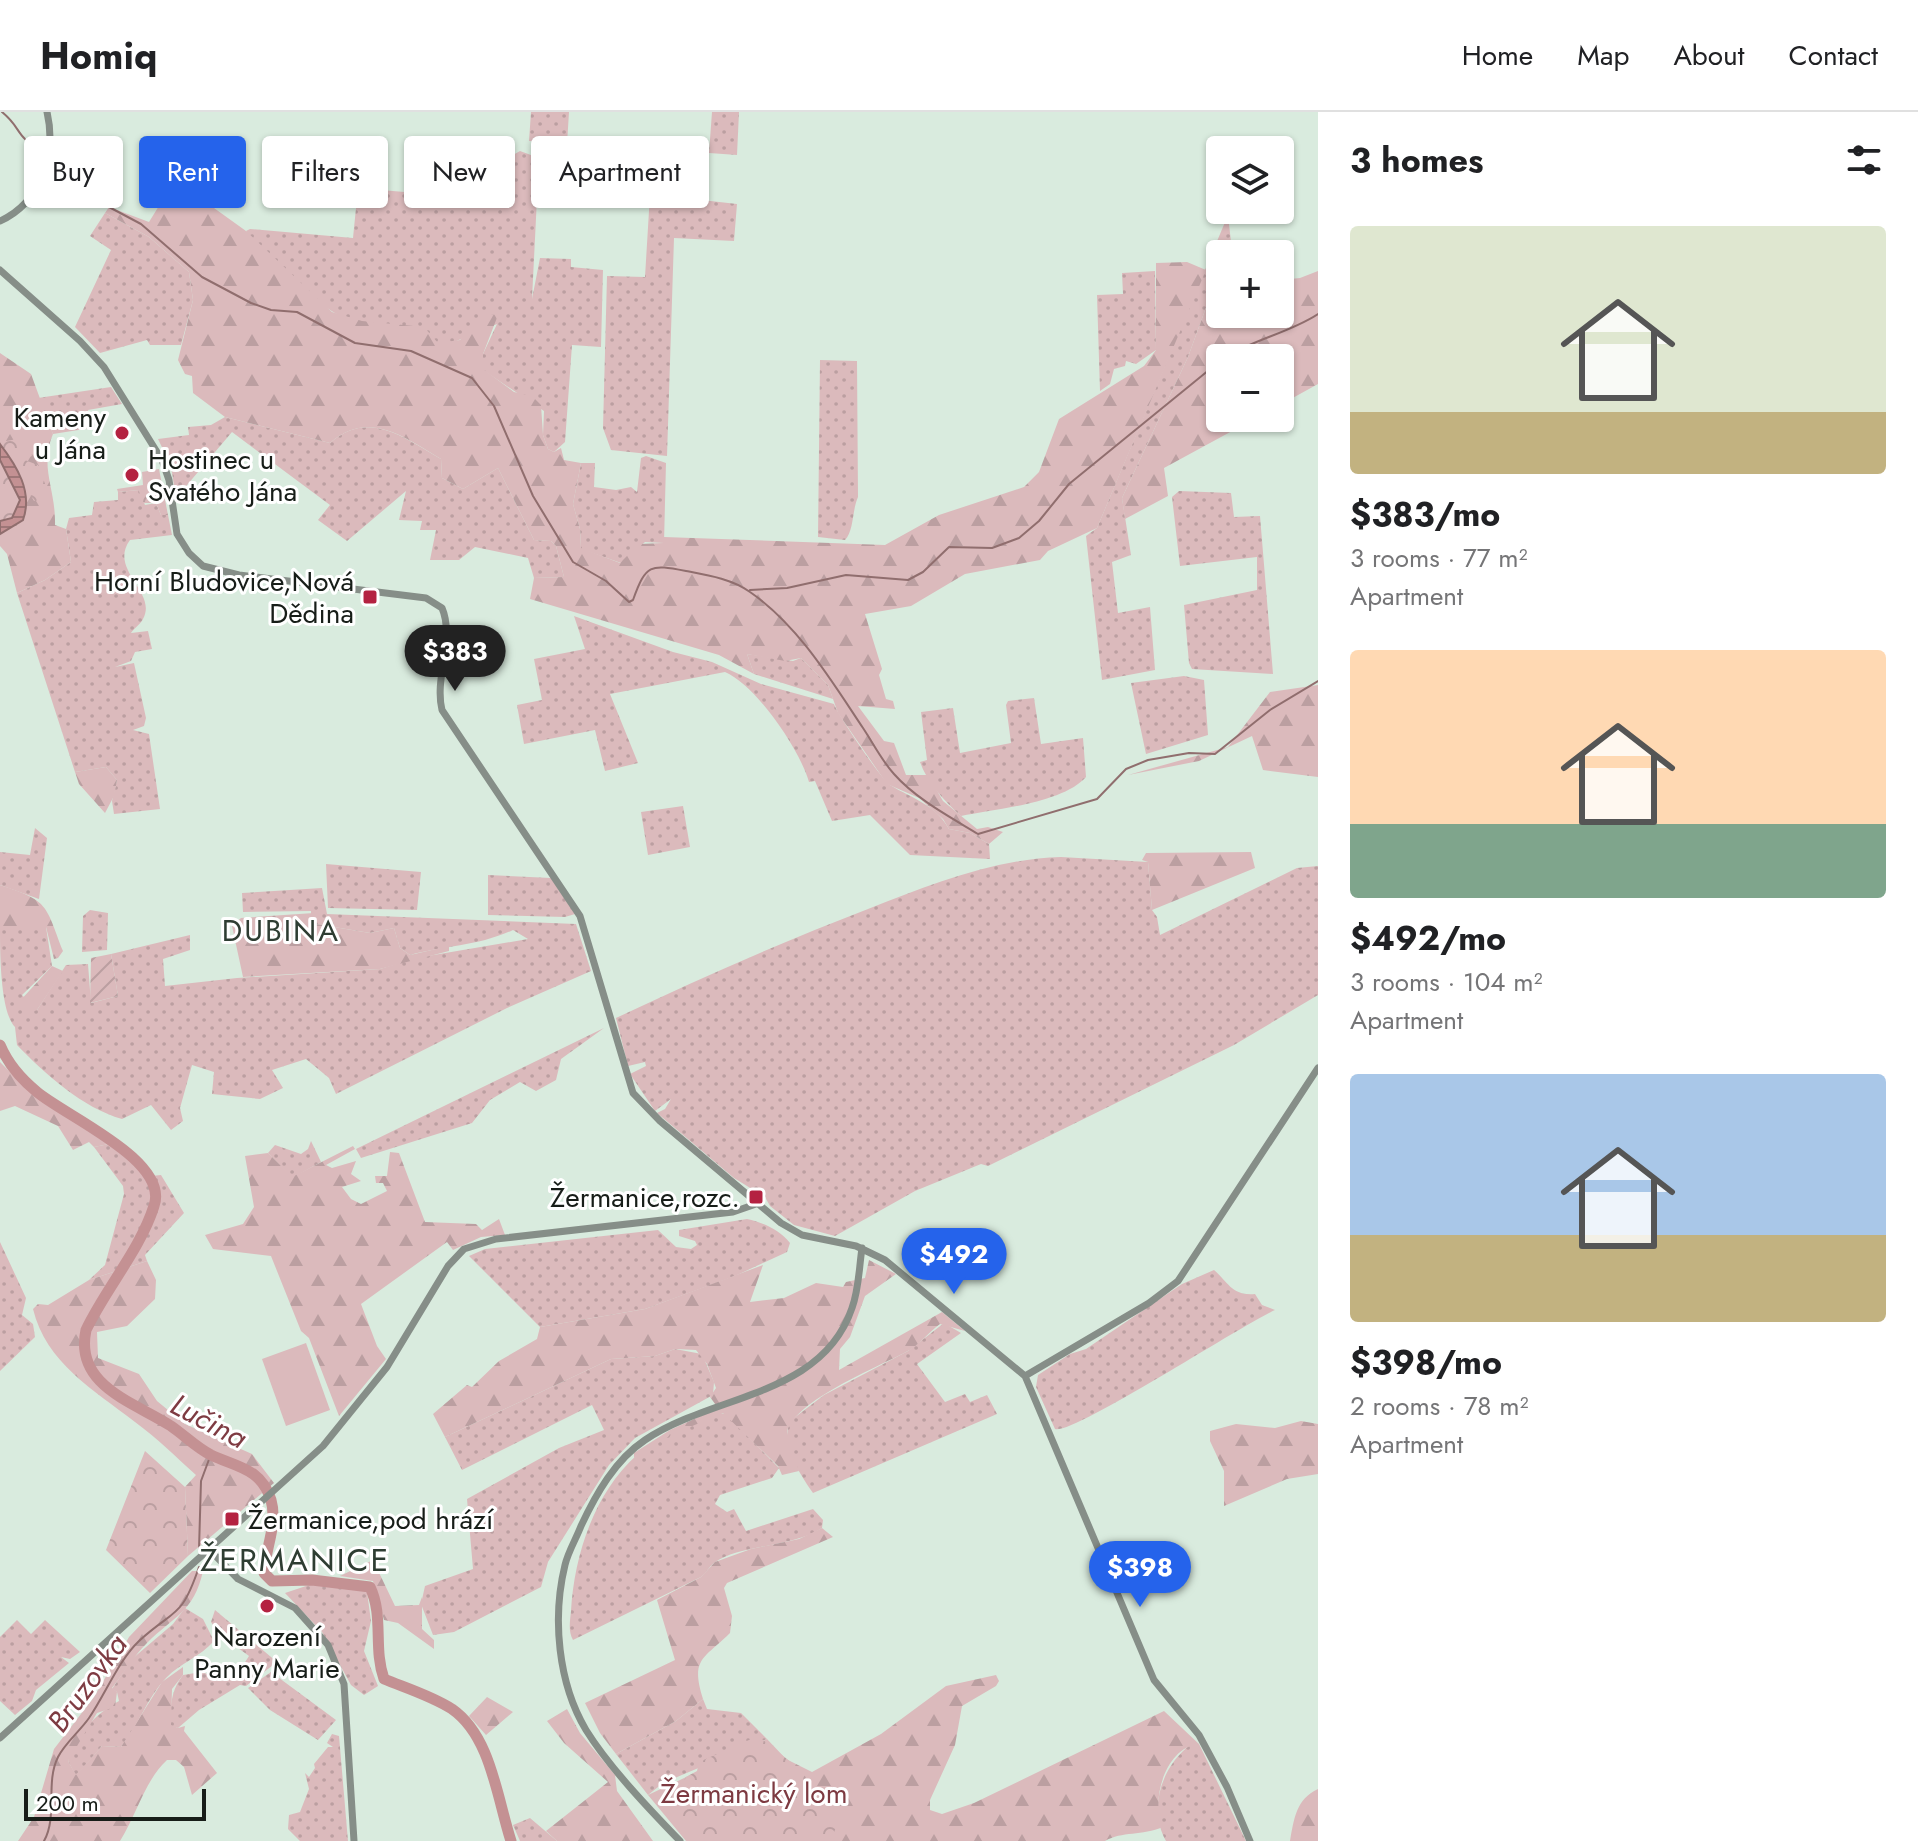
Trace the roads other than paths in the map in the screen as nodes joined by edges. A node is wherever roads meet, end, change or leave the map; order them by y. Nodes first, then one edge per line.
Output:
1 (47, 112) edge
2 (0, 221) edge
3 (0, 270) edge
4 (1318, 1068) edge
5 (756, 1204) junction
6 (862, 1248) junction
7 (1025, 1376) junction
8 (210, 1550) junction
9 (0, 1738) edge
10 (354, 1841) edge
11 (680, 1841) edge
12 (1250, 1841) edge

1 - 2 street
3 - 5 street
4 - 7 street
5 - 6 street
5 - 8 street
6 - 7 street
6 - 11 street
7 - 12 street
8 - 9 street
8 - 10 street

